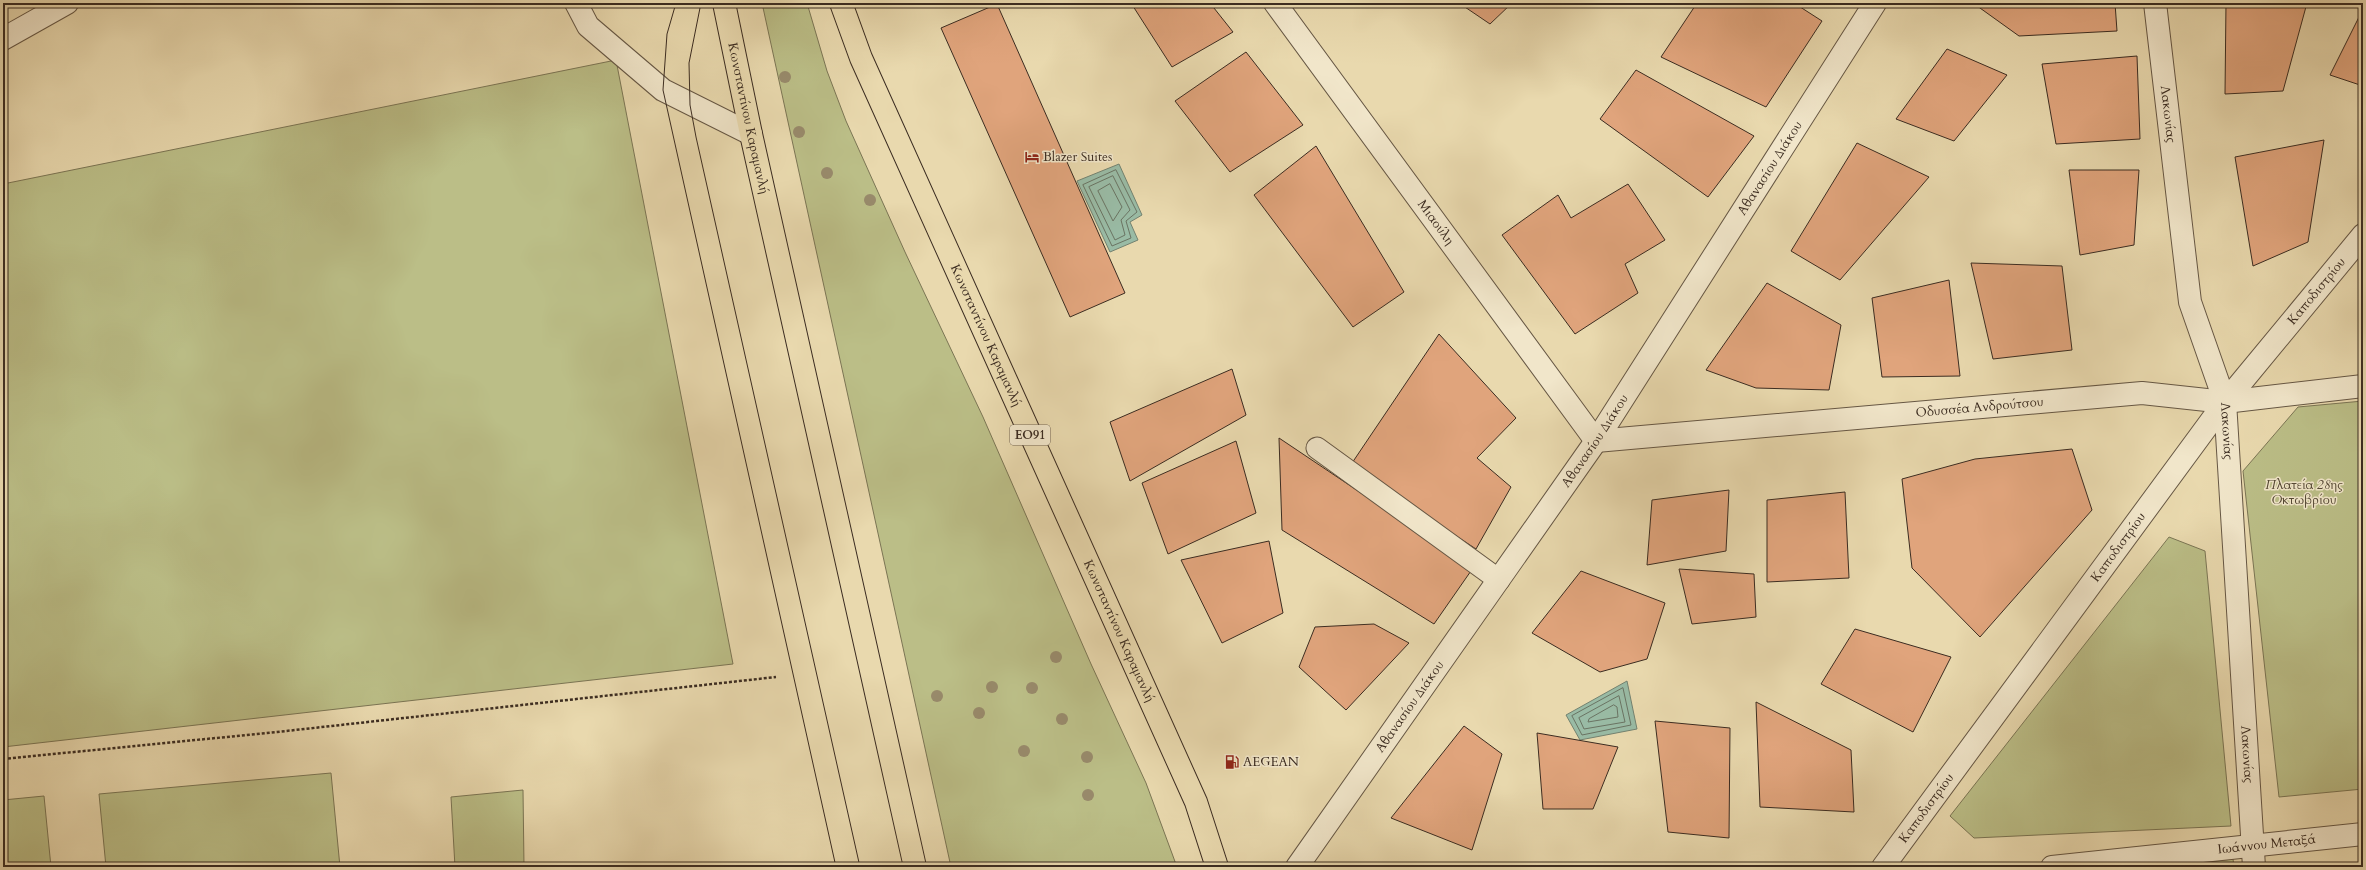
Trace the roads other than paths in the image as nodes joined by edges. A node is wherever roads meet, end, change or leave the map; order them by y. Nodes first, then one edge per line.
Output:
1 (67, 3) edge
2 (576, 3) edge
3 (724, 3) edge
4 (841, 3) edge
5 (1275, 3) edge
6 (1875, 3) edge
7 (2155, 3) edge
8 (3, 39) edge
9 (751, 134) junction
10 (2363, 235) edge
11 (2363, 386) edge
12 (2225, 402) junction
13 (1596, 442) junction
14 (1317, 448) dead end
15 (1498, 580) junction
16 (2363, 834) edge
17 (2253, 845) junction
18 (916, 867) edge
19 (1217, 867) edge
20 (1297, 867) edge
21 (1883, 867) edge
22 (2052, 867) edge
23 (2254, 867) edge

1 - 8 street
2 - 9 street
3 - 9 highway, Κωνσταντίνου Καραμανλή
4 - 19 highway, Κωνσταντίνου Καραμανλή / ΕΟ91
5 - 13 street, Μιαούλη
6 - 13 street, Αθανασίου Διάκου
7 - 12 street, Λακωνίας
9 - 18 highway, Κωνσταντίνου Καραμανλή
10 - 12 street, Καποδιστρίου
11 - 12 street, Οδυσσέα Ανδρούτσου
12 - 13 street, Οδυσσέα Ανδρούτσου
12 - 17 street, Λακωνίας
12 - 21 street, Καποδιστρίου
13 - 15 street, Αθανασίου Διάκου
14 - 15 lane
15 - 20 street, Αθανασίου Διάκου
16 - 17 street, Ιωάννου Μεταξά
17 - 22 street, Ιωάννου Μεταξά
17 - 23 street, Λακωνίας

